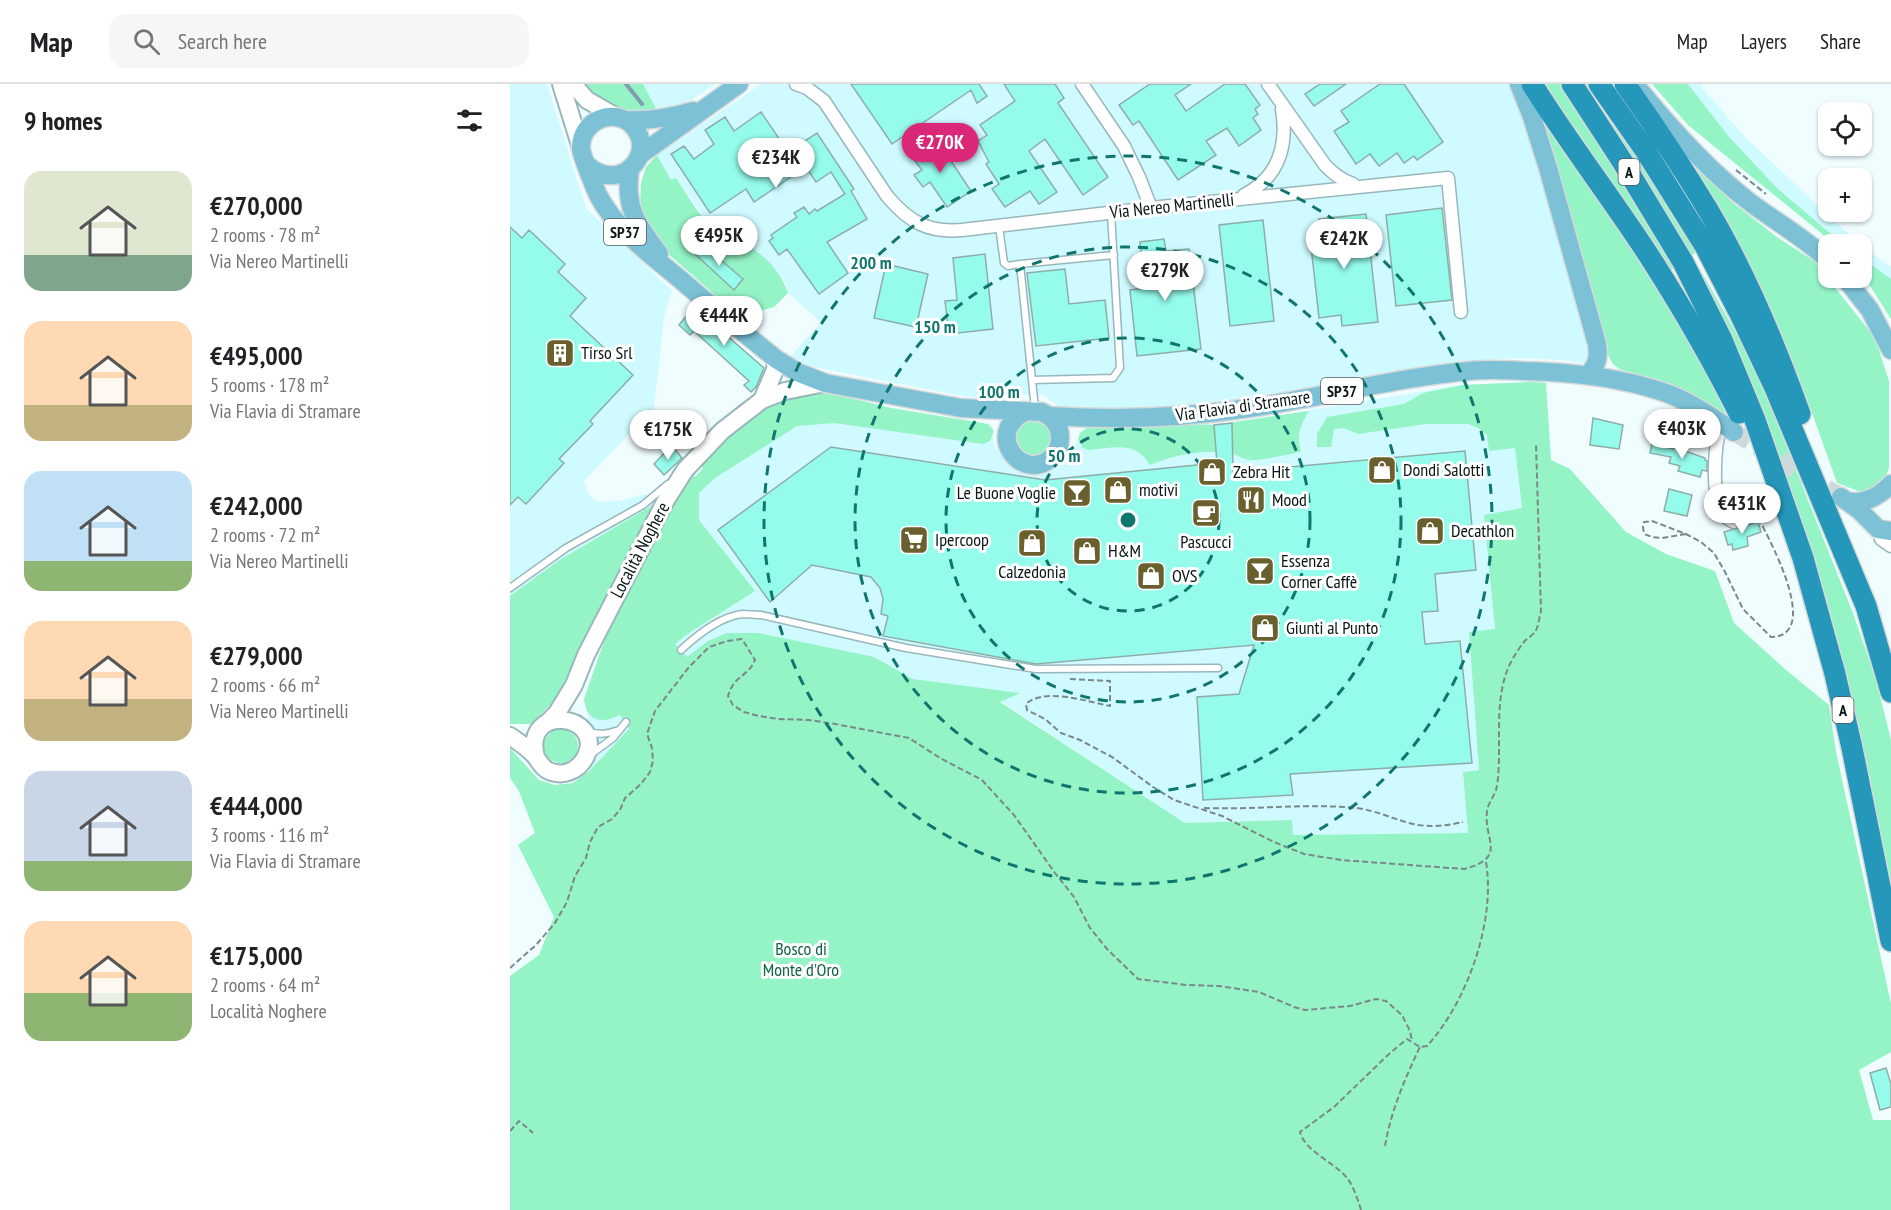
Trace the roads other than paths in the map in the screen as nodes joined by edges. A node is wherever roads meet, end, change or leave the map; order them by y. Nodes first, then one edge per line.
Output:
1 (561, 84) edge
2 (573, 84) edge
3 (739, 84) edge
4 (821, 84) edge
5 (1082, 84) edge
6 (1268, 84) edge
7 (1519, 84) edge
8 (1532, 84) edge
9 (1572, 84) edge
10 (1599, 84) edge
11 (1625, 84) edge
12 (1634, 84) edge
13 (803, 85) edge
14 (824, 101) junction
15 (1282, 105) junction
16 (706, 106) junction
17 (620, 118) junction
18 (584, 156) junction
19 (635, 162) junction
20 (1356, 186) junction
21 (1238, 198) junction
22 (1151, 208) junction
23 (1111, 212) junction
24 (999, 226) junction
25 (1818, 251) edge
26 (1114, 255) junction
27 (1020, 264) junction
28 (684, 282) junction
29 (1853, 288) edge
30 (1461, 312) dead end
31 (1891, 350) edge
32 (776, 359) junction
33 (1588, 375) junction
34 (1032, 380) junction
35 (825, 383) junction
36 (762, 400) junction
37 (974, 409) junction
38 (1036, 413) junction
39 (1096, 419) junction
40 (1728, 427) joint
41 (1007, 431) junction
42 (1060, 439) junction
43 (685, 470) junction
44 (1776, 484) junction
45 (1884, 492) edge
46 (1734, 522) road end
47 (1879, 527) edge
48 (1891, 546) edge
49 (1849, 566) junction
50 (510, 588) edge
51 (681, 650) dead end
52 (1218, 668) dead end
53 (574, 685) junction
54 (1891, 692) edge
55 (626, 722) dead end
56 (545, 725) junction
57 (579, 727) junction
58 (620, 729) junction
59 (510, 731) edge
60 (510, 736) edge
61 (536, 757) junction
62 (585, 759) junction
63 (1891, 941) edge

1 - 18 main road, Via Flavia di Stramare / SP37
2 - 17 main road, Via Flavia di Stramare / SP37
3 - 16 main road
4 - 14 street, Via Nereo Martinelli
5 - 22 street
6 - 15 street
7 - 33 main road
8 - 44 highway
9 - 44 highway, A
10 - 49 highway, A
11 - 49 highway
12 - 25 main road
13 - 14 street, Via Nereo Martinelli
14 - 24 street, Via Nereo Martinelli
15 - 20 street
15 - 21 street
16 - 17 main road
16 - 19 main road
17 - 18 main road
17 - 19 main road, Via Flavia di Stramare / SP37
18 - 19 main road
18 - 28 main road, Via Flavia di Stramare / SP37
19 - 28 main road, Via Flavia di Stramare / SP37
20 - 21 street, Via Nereo Martinelli
20 - 30 street, Via Nereo Martinelli
21 - 22 street, Via Nereo Martinelli
22 - 23 street, Via Nereo Martinelli
23 - 24 street, Via Nereo Martinelli
23 - 26 lane
24 - 27 lane
26 - 27 lane
26 - 34 lane
27 - 34 lane
28 - 32 main road, Via Flavia di Stramare / SP37
29 - 31 main road
32 - 35 main road, Via Flavia di Stramare / SP37
32 - 36 main road, Località Noghere
33 - 39 main road, Via Flavia di Stramare / SP37
33 - 40 main road, Via Flavia di Stramare / SP37
34 - 38 lane
35 - 36 main road, Località Noghere
35 - 37 main road, Via Flavia di Stramare / SP37
36 - 43 main road, Località Noghere
37 - 38 main road, Via Flavia di Stramare / SP37
37 - 41 main road, Via Flavia di Stramare / SP37
38 - 39 main road, Via Flavia di Stramare / SP37
38 - 41 main road
38 - 42 main road
39 - 42 main road, Via Flavia di Stramare / SP37
40 - 46 street
41 - 42 main road, Via Flavia di Stramare / SP37
43 - 50 lane
43 - 53 main road, Località Noghere
44 - 63 highway, A
45 - 47 main road
45 - 47 main road
47 - 48 street
49 - 54 highway, A
51 - 52 lane
53 - 56 main road, Località Noghere
53 - 57 main road
55 - 58 lane
56 - 57 main road
56 - 59 main road
56 - 61 main road
57 - 58 lane
57 - 62 main road
58 - 62 lane
60 - 61 main road
61 - 62 main road

